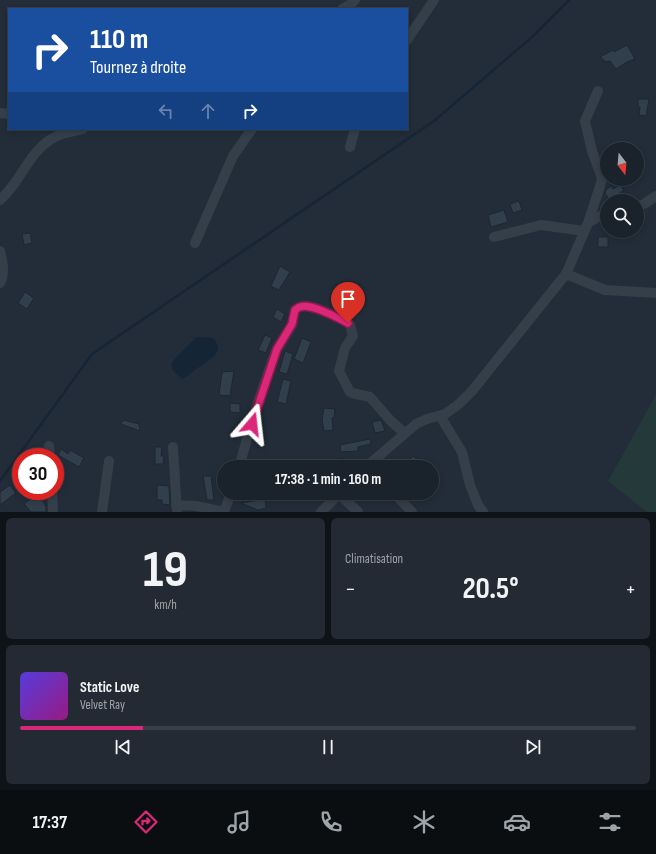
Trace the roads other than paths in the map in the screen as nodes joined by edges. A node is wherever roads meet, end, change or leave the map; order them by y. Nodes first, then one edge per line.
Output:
1 (356, 0) edge
2 (434, 0) edge
3 (344, 8) edge
4 (408, 39) edge
5 (598, 91) dead end
6 (251, 130) edge
7 (355, 130) edge
8 (64, 131) edge
9 (350, 147) dead end
10 (656, 196) edge
11 (0, 200) edge
12 (644, 204) edge
13 (600, 217) edge
14 (586, 227) junction
15 (494, 237) dead end
16 (195, 243) dead end
17 (0, 251) edge
18 (566, 274) junction
19 (0, 283) edge
20 (656, 293) edge
21 (440, 416) junction
22 (404, 433) junction
23 (173, 448) dead end
24 (241, 460) edge
25 (375, 460) edge
26 (109, 461) dead end
27 (52, 500) edge
28 (228, 500) edge
29 (333, 500) edge
30 (345, 500) edge
31 (401, 500) edge
32 (176, 509) edge
33 (53, 512) edge
34 (102, 512) edge
35 (224, 512) edge
36 (322, 512) edge
37 (358, 512) edge
38 (412, 512) edge
39 (484, 512) edge

1 - 3 street
2 - 4 street
5 - 14 street
6 - 16 street
7 - 9 street
8 - 11 street
10 - 12 street
13 - 14 street
14 - 15 street
14 - 18 street
17 - 19 street
18 - 20 street
18 - 21 street
21 - 22 street
21 - 39 street
22 - 24 street
22 - 25 street
23 - 32 street
26 - 34 street
27 - 33 street
28 - 35 street
29 - 36 street
30 - 37 street
31 - 38 street
32 - 35 street

